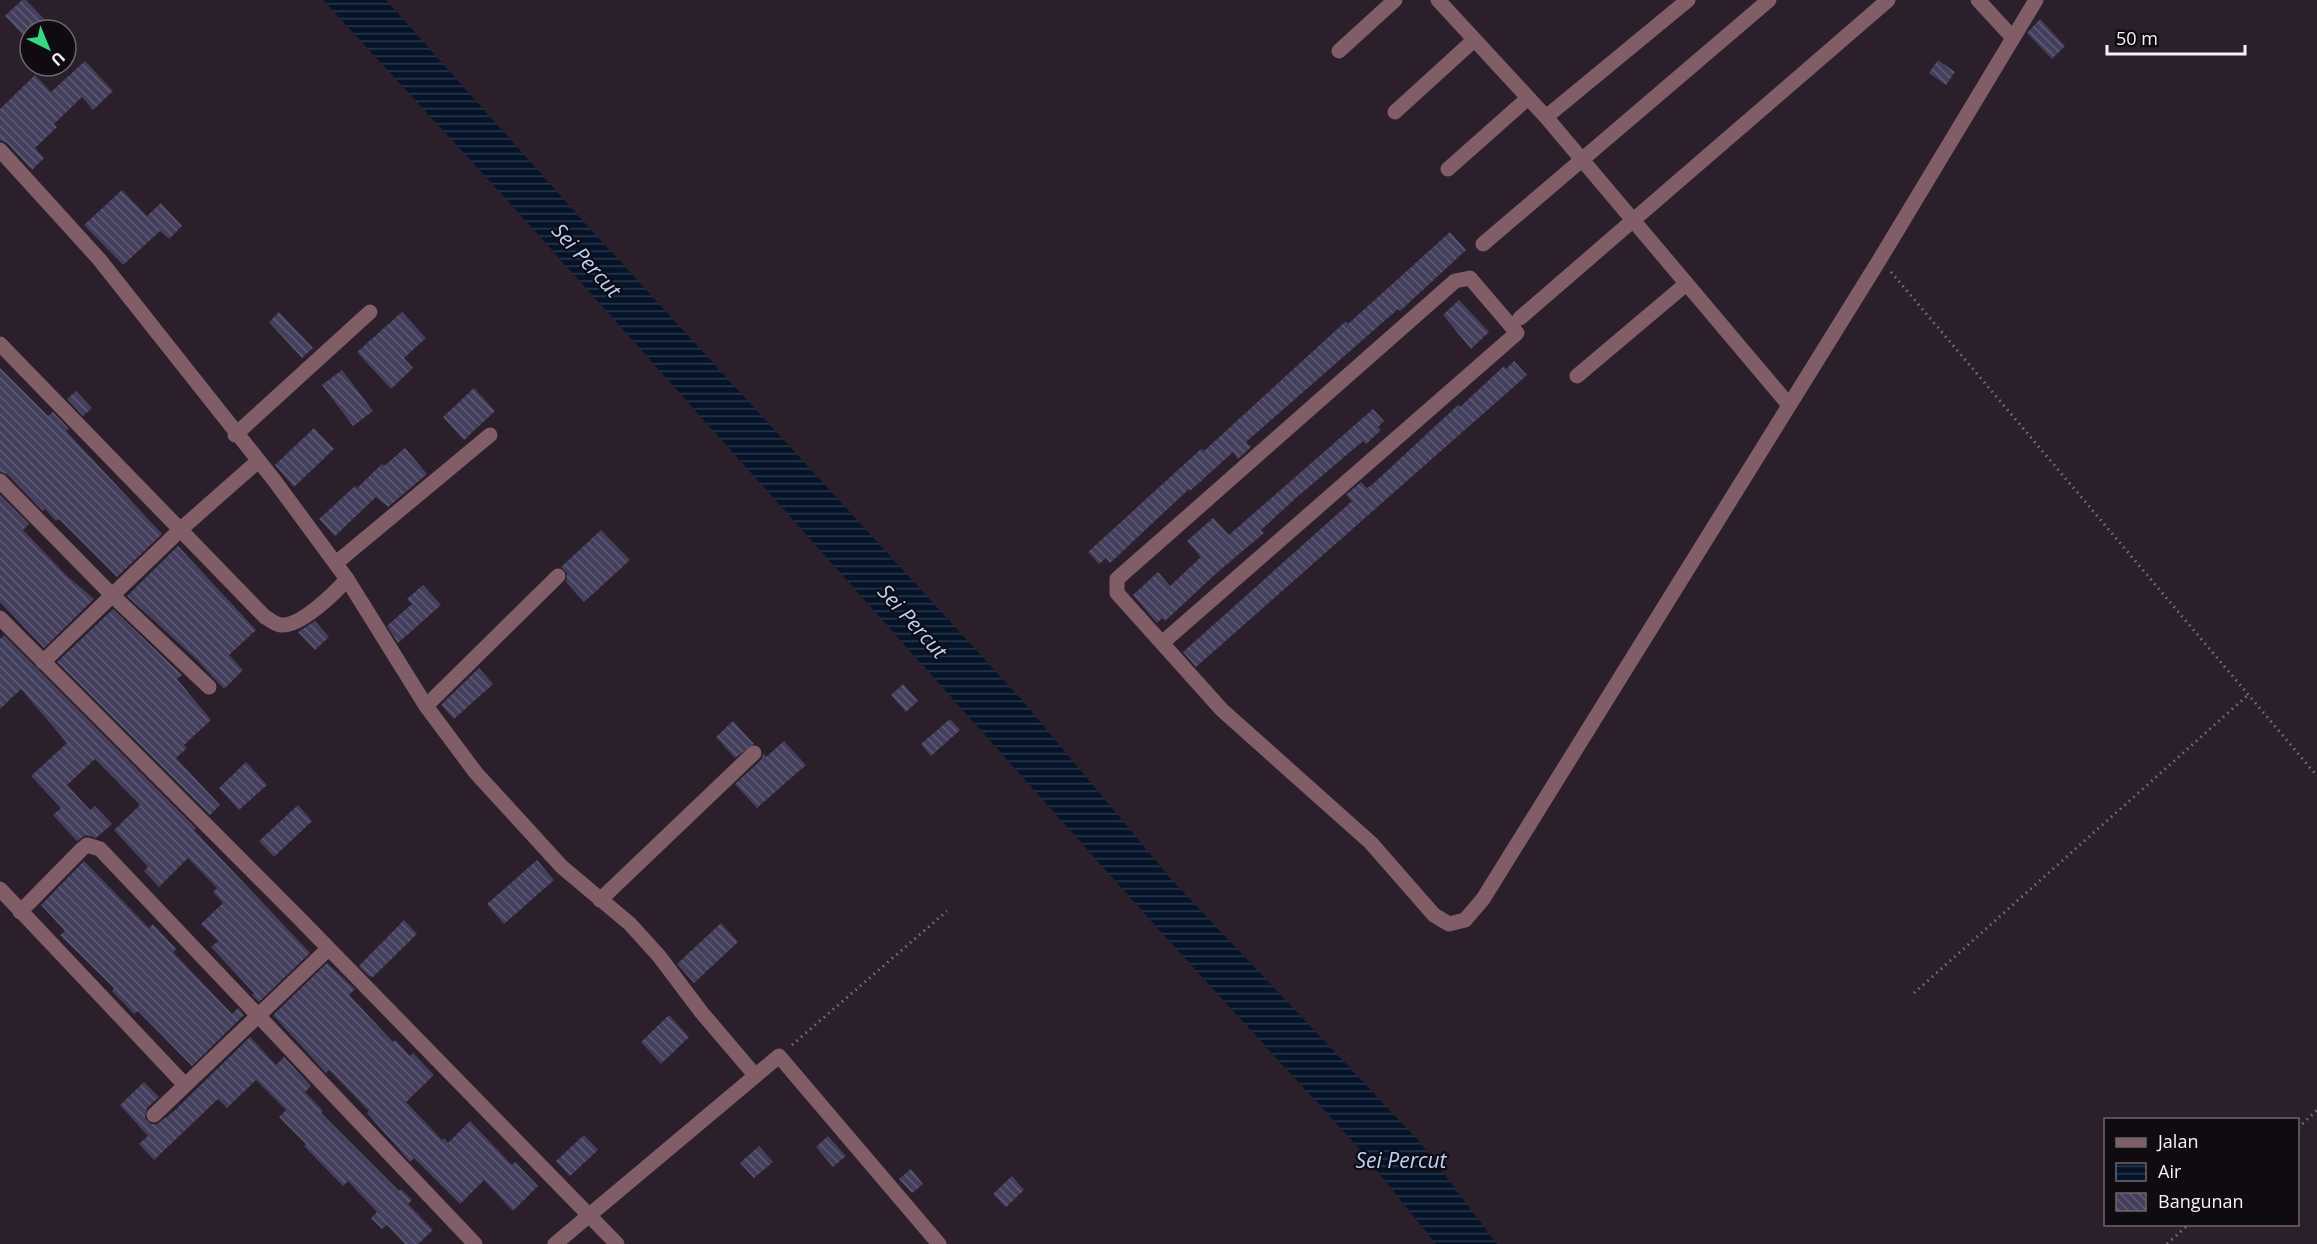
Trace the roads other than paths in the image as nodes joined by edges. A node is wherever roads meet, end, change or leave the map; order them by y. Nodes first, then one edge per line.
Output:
1 (1395, 0) edge
2 (1438, 0) edge
3 (1688, 0) edge
4 (1769, 0) edge
5 (1887, 0) edge
6 (1978, 0) edge
7 (2036, 0) edge
8 (2013, 38) junction
9 (1474, 40) junction
10 (1339, 51) dead end
11 (1528, 98) junction
12 (1395, 112) dead end
13 (1546, 117) junction
14 (0, 150) edge
15 (1581, 160) junction
16 (1448, 169) dead end
17 (1633, 221) junction
18 (1483, 244) dead end
19 (1686, 284) junction
20 (370, 312) dead end
21 (1520, 318) dead end
22 (0, 344) edge
23 (1578, 376) dead end
24 (1789, 405) junction
25 (236, 435) junction
26 (490, 435) dead end
27 (257, 462) junction
28 (0, 481) edge
29 (181, 529) junction
30 (336, 563) junction
31 (558, 576) dead end
32 (347, 579) junction
33 (112, 595) junction
34 (0, 618) edge
35 (1162, 643) junction
36 (43, 662) junction
37 (209, 687) dead end
38 (426, 706) junction
39 (754, 753) dead end
40 (1, 893) edge
41 (600, 900) junction
42 (20, 912) junction
43 (327, 950) junction
44 (258, 1016) junction
45 (754, 1074) junction
46 (185, 1085) junction
47 (154, 1115) dead end
48 (589, 1217) junction
49 (476, 1244) edge
50 (555, 1244) edge
51 (616, 1244) edge
52 (939, 1244) edge

1 - 10 street
2 - 9 street
3 - 13 street
4 - 15 street
5 - 17 street
6 - 8 street
7 - 8 street
8 - 24 street
9 - 11 street
9 - 12 street
11 - 13 street
11 - 16 street
13 - 15 street
14 - 25 street
15 - 17 street
15 - 18 street
17 - 19 street
17 - 21 street
19 - 23 street
19 - 24 street
20 - 25 street
22 - 29 street
24 - 35 street
25 - 27 street
26 - 30 street
27 - 29 street
27 - 30 street
28 - 33 street
29 - 32 street
29 - 33 street
30 - 32 street
31 - 38 street
32 - 38 street
33 - 36 street
33 - 37 street
34 - 36 street
35 - 35 street
36 - 43 street
38 - 41 street
39 - 41 street
40 - 42 street
41 - 45 street
42 - 44 street
42 - 46 street
43 - 44 street
43 - 48 street
44 - 46 street
44 - 49 street
45 - 48 street
45 - 52 street
46 - 47 street
48 - 50 street
48 - 51 street

